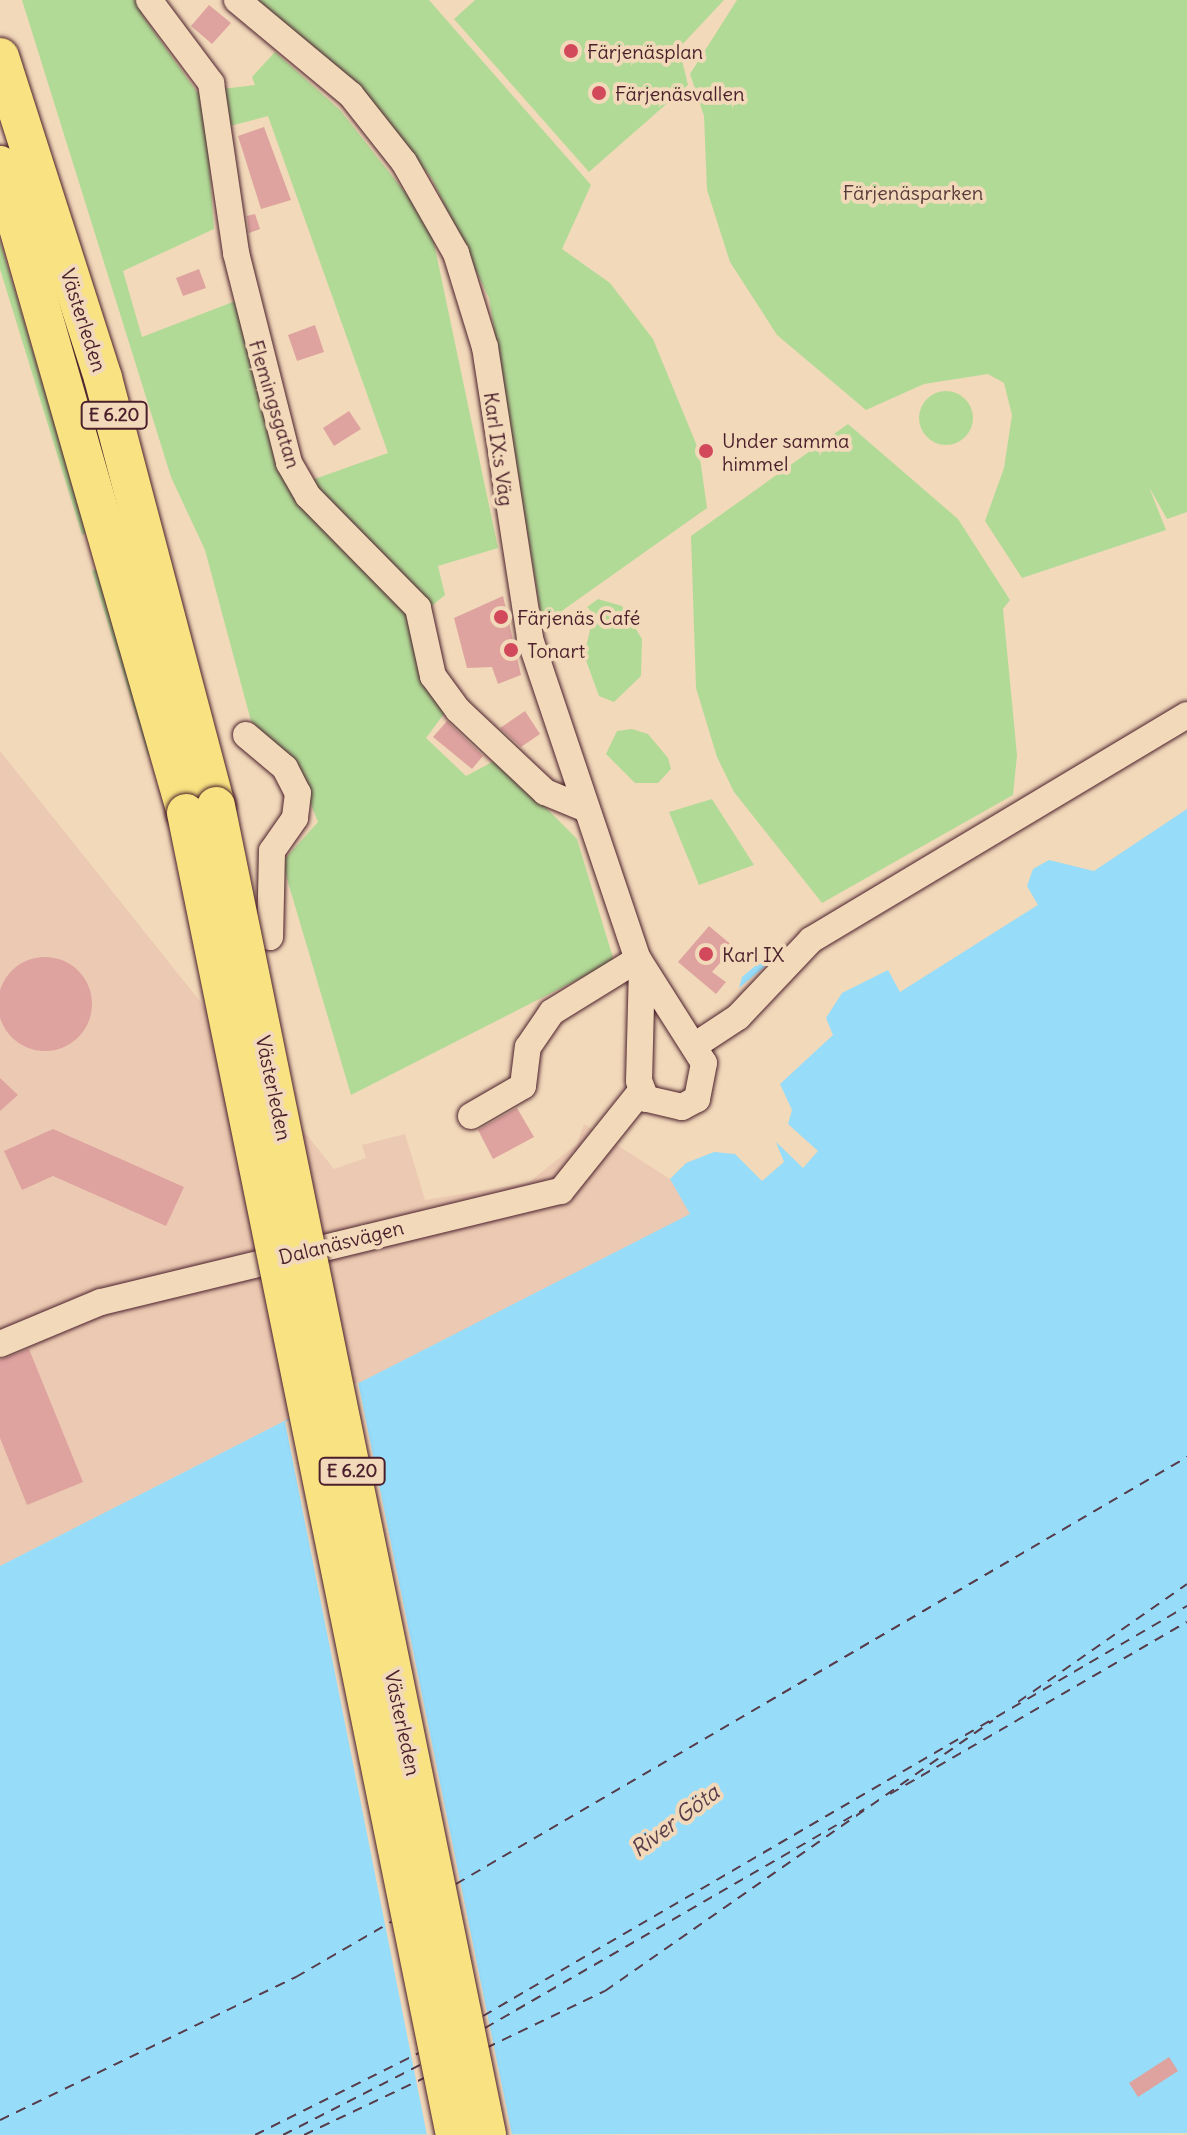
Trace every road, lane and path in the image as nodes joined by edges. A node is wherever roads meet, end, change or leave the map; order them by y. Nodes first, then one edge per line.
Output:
1 (149, 0) edge
2 (237, 0) edge
3 (0, 57) edge
4 (0, 165) edge
5 (1187, 715) edge
6 (246, 735) dead end
7 (584, 808) junction
8 (201, 810) junction
9 (270, 937) dead end
10 (640, 963) junction
11 (694, 1046) junction
12 (642, 1090) junction
13 (471, 1116) dead end
14 (0, 1344) edge
15 (455, 2135) edge
16 (487, 2135) edge

1 - 7 street, Flemingsgatan
2 - 7 street, Karl IX:s Väg
3 - 8 highway, Västerleden / E 6.20
4 - 8 highway, Västerleden / E 6.20
5 - 11 street
6 - 9 street
7 - 10 street, Karl IX:s Väg
8 - 15 highway, Västerleden / E 6.20, bridge
8 - 16 highway, Västerleden / E 6.20, bridge
10 - 11 street, Karl IX:s Väg
10 - 12 street, Karl IX:s Väg
10 - 13 street
11 - 12 street, Karl IX:s Väg
12 - 14 street, Dalanäsvägen

